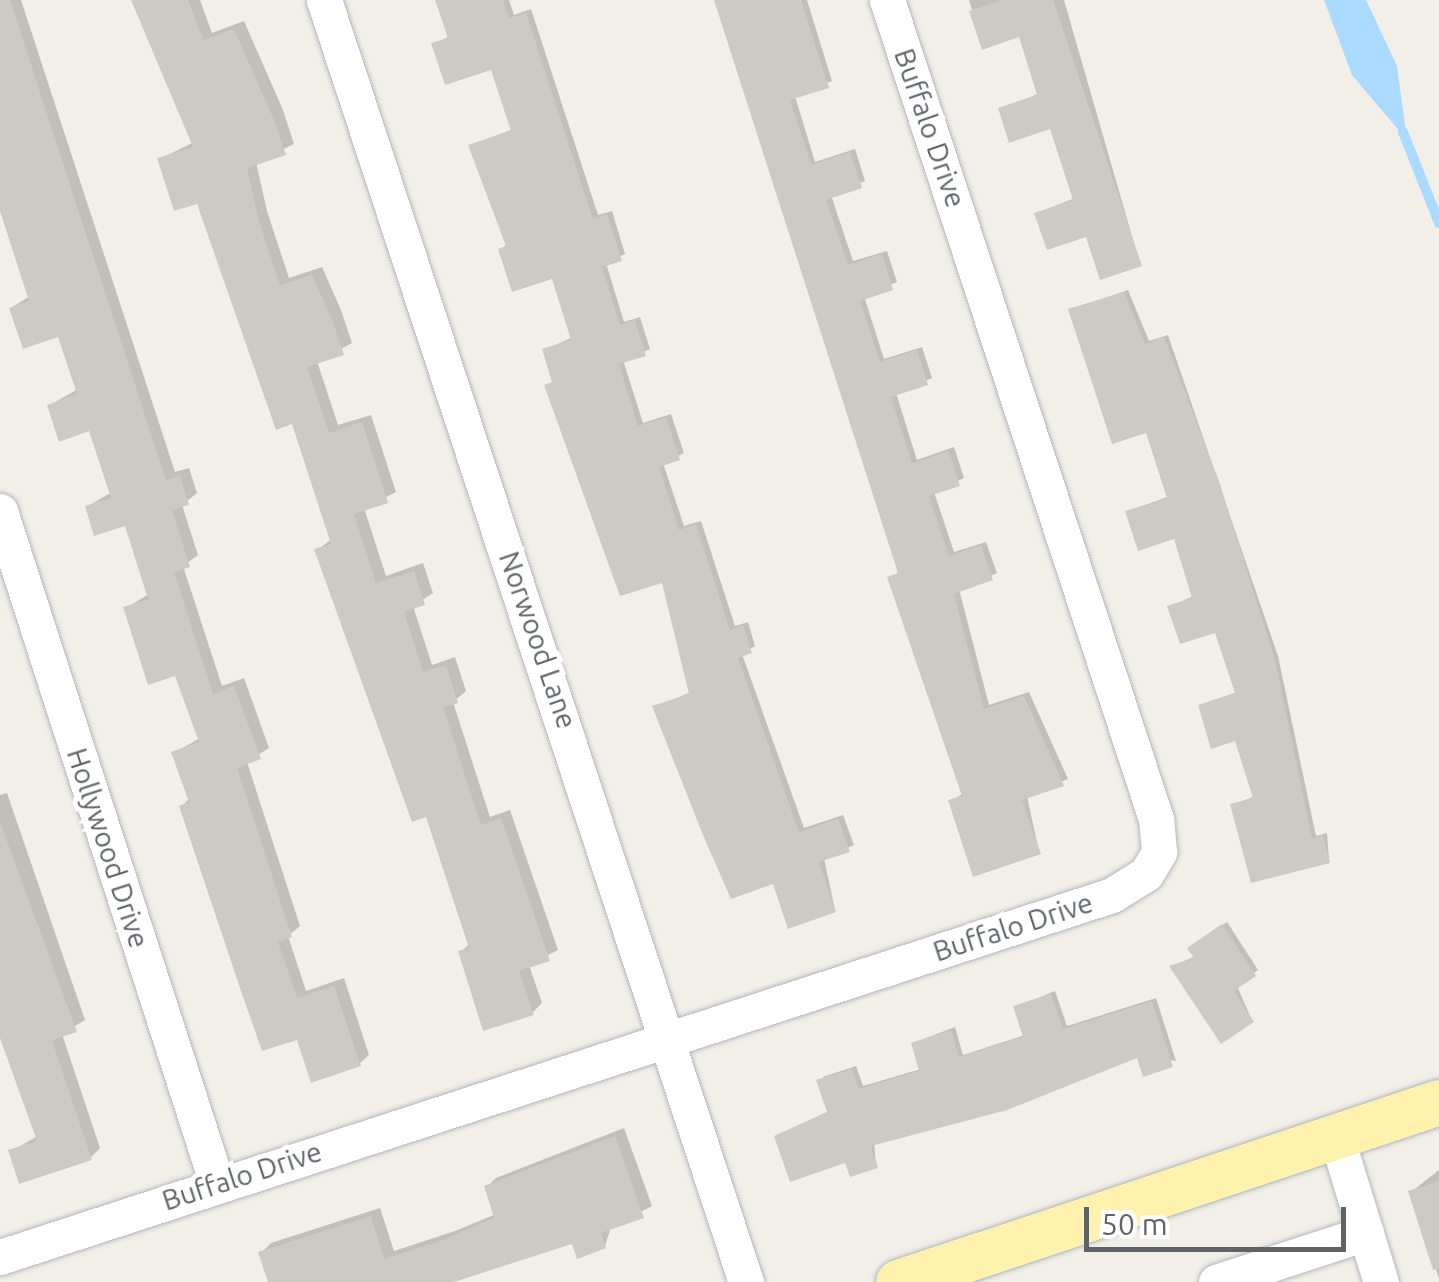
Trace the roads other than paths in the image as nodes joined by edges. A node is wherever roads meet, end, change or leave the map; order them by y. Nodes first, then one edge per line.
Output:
1 (324, 0) edge
2 (887, 0) edge
3 (0, 511) edge
4 (667, 1039) junction
5 (1439, 1102) edge
6 (1336, 1136) junction
7 (217, 1184) junction
8 (1366, 1234) junction
9 (0, 1256) edge
10 (932, 1276) edge
11 (746, 1282) edge
12 (1216, 1282) edge
13 (1382, 1282) edge

1 - 4 street, Norwood Lane
2 - 4 street, Buffalo Drive
3 - 7 street, Hollywood Drive
4 - 7 street, Buffalo Drive
4 - 11 street, Norwood Lane
5 - 6 main road
6 - 8 street
6 - 10 main road
7 - 9 street, Buffalo Drive
8 - 12 street
8 - 13 street

